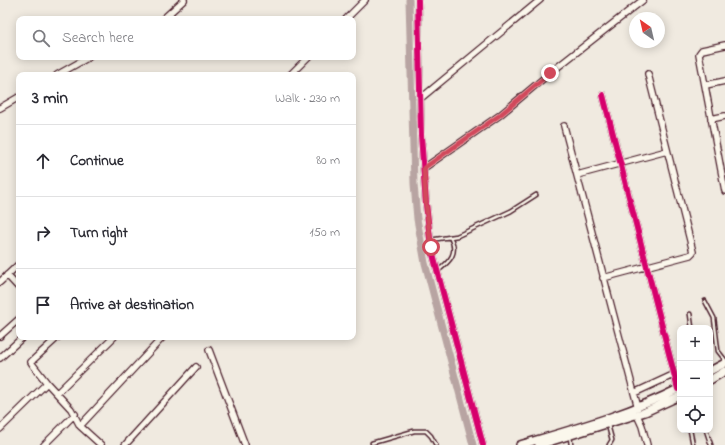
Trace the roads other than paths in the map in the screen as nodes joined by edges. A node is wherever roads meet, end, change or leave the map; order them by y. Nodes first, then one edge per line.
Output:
1 (184, 0) edge
2 (365, 0) edge
3 (418, 0) edge
4 (540, 0) edge
5 (643, 0) edge
6 (172, 16) edge
7 (349, 16) edge
8 (725, 46) edge
9 (84, 60) edge
10 (305, 60) edge
11 (63, 72) edge
12 (293, 72) edge
13 (648, 74) dead end
14 (725, 81) edge
15 (706, 85) junction
16 (603, 95) dead end
17 (16, 99) edge
18 (420, 99) junction
19 (0, 108) edge
20 (725, 116) edge
21 (711, 119) junction
22 (564, 126) dead end
23 (667, 151) junction
24 (725, 152) edge
25 (718, 153) junction
26 (620, 163) junction
27 (424, 168) junction
28 (577, 175) junction
29 (725, 188) edge
30 (536, 195) dead end
31 (450, 237) junction
32 (430, 240) junction
33 (16, 267) edge
34 (647, 267) junction
35 (437, 271) junction
36 (8, 275) junction
37 (604, 278) junction
38 (0, 282) edge
39 (16, 284) edge
40 (705, 301) dead end
41 (690, 314) dead end
42 (16, 322) edge
43 (692, 325) edge
44 (0, 336) edge
45 (20, 340) edge
46 (55, 340) edge
47 (111, 340) edge
48 (160, 340) edge
49 (209, 350) dead end
50 (0, 358) edge
51 (725, 361) edge
52 (196, 367) dead end
53 (713, 369) edge
54 (725, 371) edge
55 (675, 374) junction
56 (713, 378) edge
57 (47, 383) junction
58 (677, 384) edge
59 (57, 393) junction
60 (634, 393) junction
61 (677, 395) edge
62 (637, 411) junction
63 (75, 414) junction
64 (608, 424) junction
65 (80, 426) junction
66 (0, 428) edge
67 (691, 433) edge
68 (707, 433) edge
69 (569, 436) junction
70 (372, 443) dead end
71 (44, 445) edge
72 (101, 445) edge
73 (125, 445) edge
74 (245, 445) edge
75 (436, 445) edge
76 (483, 445) edge
77 (520, 445) edge
78 (539, 445) edge
79 (571, 445) edge
80 (609, 445) edge
81 (647, 445) edge
82 (693, 445) edge
83 (711, 445) edge

1 - 6 street
2 - 7 street
3 - 18 street
4 - 18 street
5 - 27 street
8 - 15 street
9 - 11 street
10 - 12 street
13 - 23 street
14 - 15 street
15 - 21 street
16 - 26 street
17 - 19 street
18 - 27 street
20 - 21 street
21 - 25 street
22 - 28 street
23 - 26 street
23 - 34 street
24 - 25 street
25 - 29 street
26 - 28 street
26 - 34 street
27 - 32 street
28 - 37 street
30 - 31 lane
31 - 32 lane
31 - 35 lane
32 - 35 street
33 - 36 street
34 - 37 street
34 - 55 street
35 - 76 street
36 - 38 street
36 - 39 street
37 - 60 street
40 - 51 lane
41 - 43 lane
42 - 44 street
45 - 50 street
46 - 57 street
47 - 59 street
48 - 65 street
49 - 74 street
51 - 53 street
52 - 73 street
54 - 56 street
55 - 58 street
55 - 60 street
57 - 59 street
57 - 66 street
59 - 63 street
60 - 62 street
61 - 62 street
62 - 64 street
62 - 77 street
62 - 81 street
63 - 65 street
63 - 71 street
64 - 69 street
64 - 80 lane
65 - 72 street
67 - 82 lane
68 - 83 lane
69 - 78 street
69 - 79 lane
70 - 75 lane

